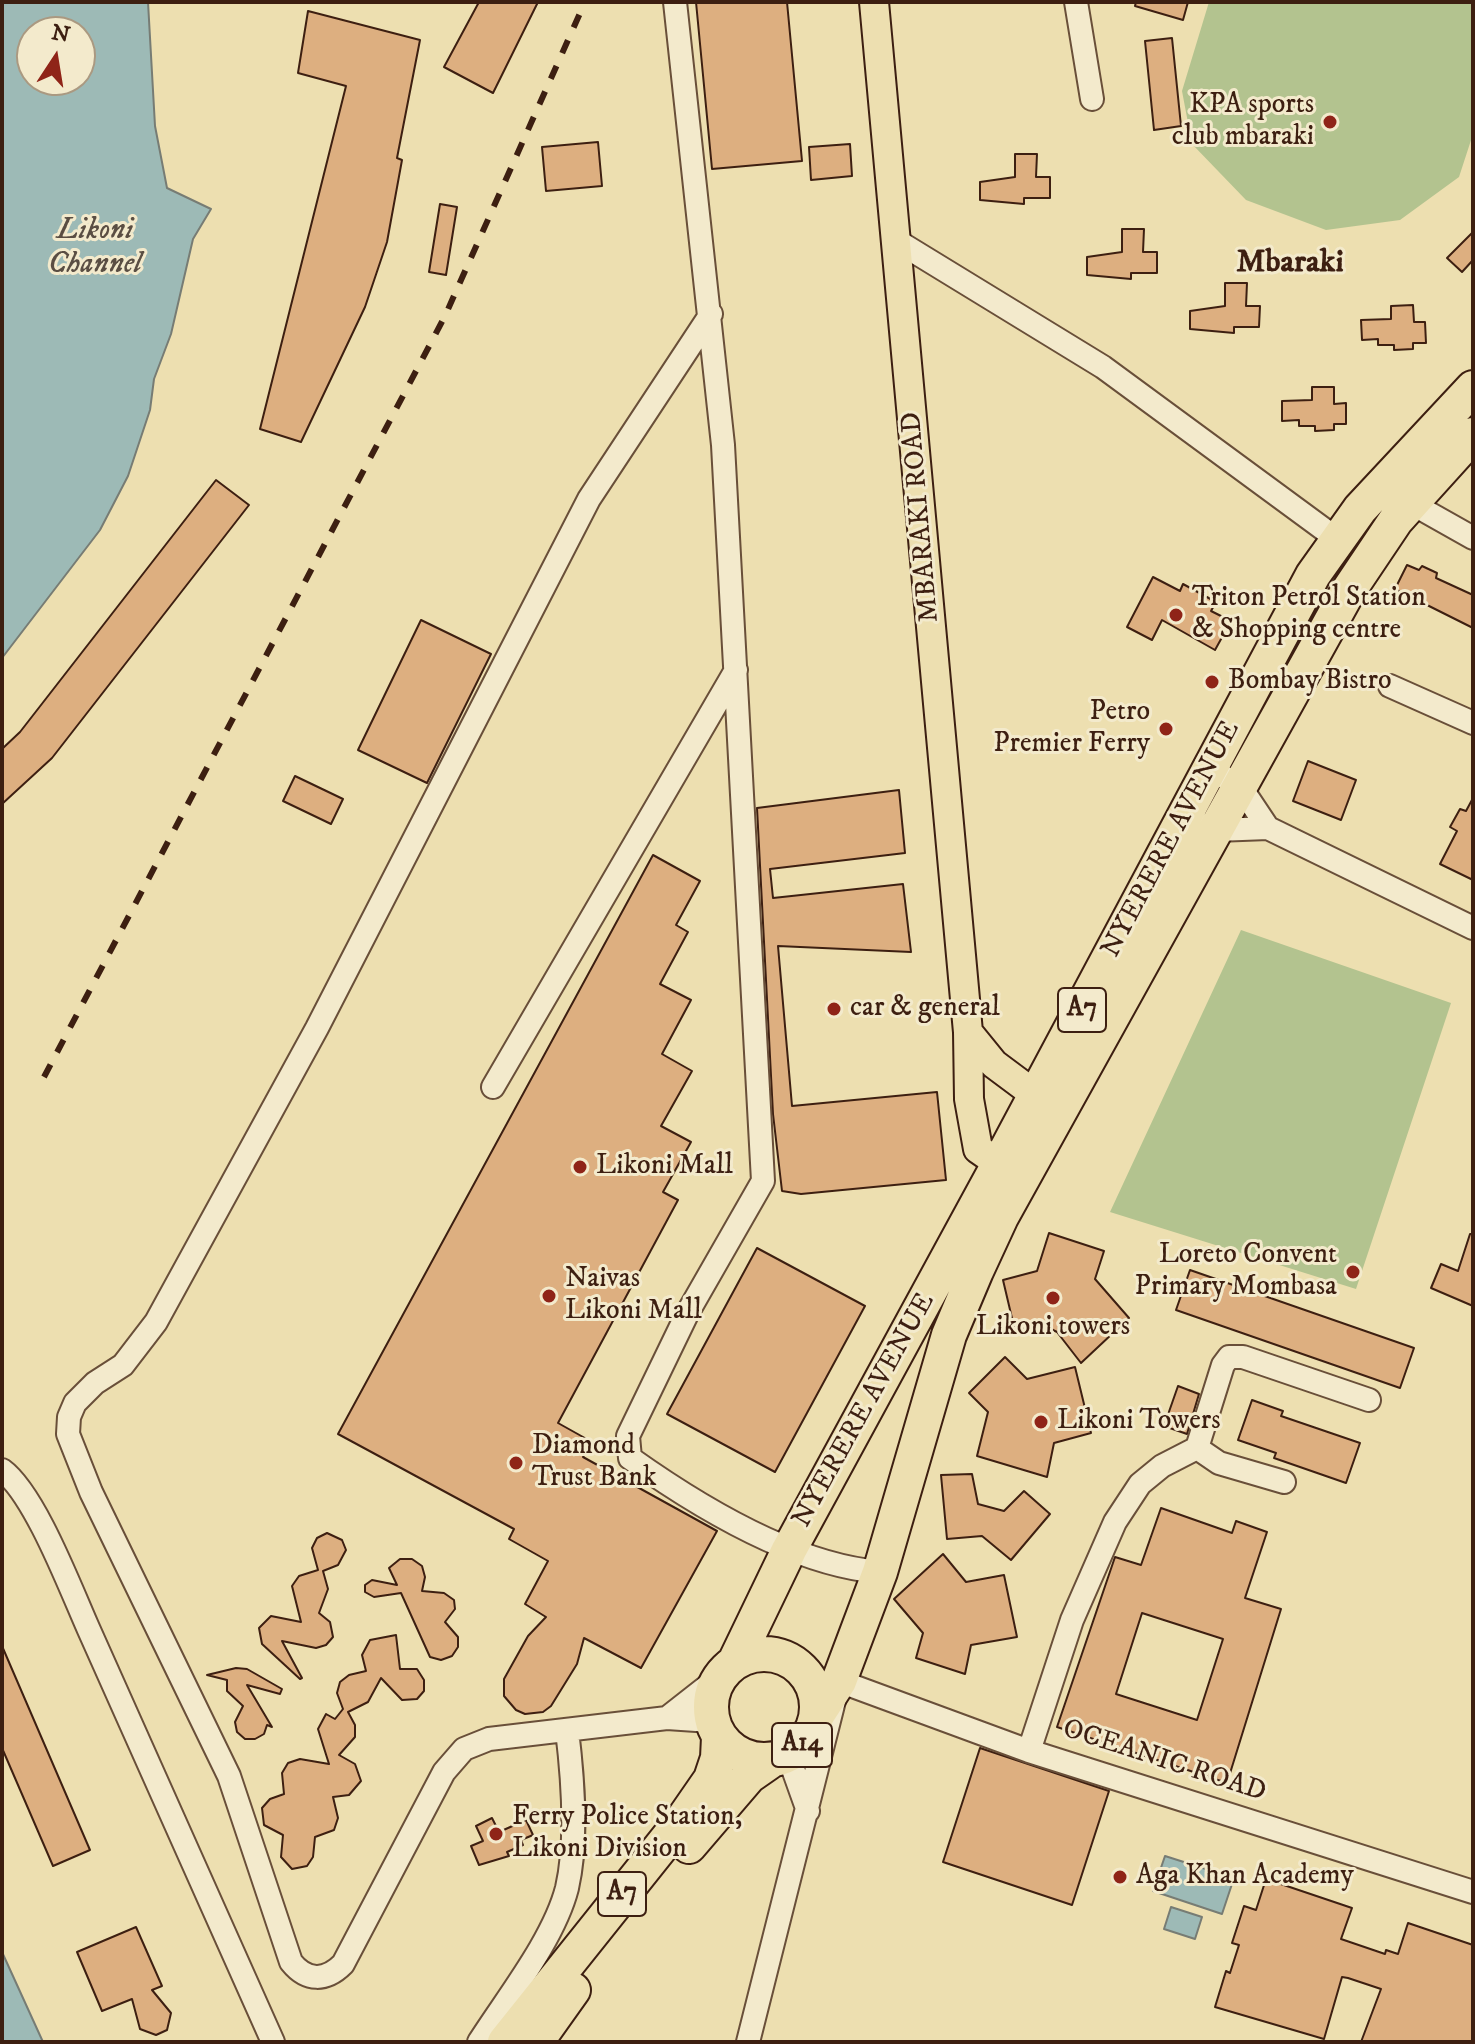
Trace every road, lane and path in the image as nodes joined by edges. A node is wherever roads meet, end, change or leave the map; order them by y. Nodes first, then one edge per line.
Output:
1 (675, 2) edge
2 (874, 2) edge
3 (1076, 2) edge
4 (1092, 99) dead end
5 (897, 241) junction
6 (711, 314) junction
7 (1473, 388) edge
8 (1473, 435) edge
9 (1382, 484) junction
10 (1410, 504) junction
11 (1473, 538) edge
12 (1337, 539) junction
13 (1313, 575) junction
14 (1347, 593) junction
15 (736, 670) junction
16 (1390, 686) dead end
17 (1473, 723) edge
18 (1210, 769) junction
19 (1240, 786) junction
20 (1201, 821) junction
21 (1268, 828) junction
22 (1473, 928) edge
23 (968, 1032) junction
24 (493, 1087) dead end
25 (1048, 1104) junction
26 (1011, 1172) junction
27 (1369, 1400) dead end
28 (1197, 1448) junction
29 (2, 1470) edge
30 (1284, 1482) dead end
31 (789, 1550) junction
32 (880, 1572) junction
33 (726, 1670) junction
34 (839, 1681) junction
35 (817, 1715) junction
36 (667, 1718) junction
37 (715, 1729) junction
38 (567, 1730) junction
39 (1029, 1751) junction
40 (780, 1758) junction
41 (809, 1812) junction
42 (1473, 1892) edge
43 (273, 2042) edge
44 (479, 2042) edge
45 (505, 2042) edge
46 (536, 2042) edge
47 (748, 2042) edge

1 - 6 street
2 - 5 main road, MBARAKI ROAD
3 - 4 street
5 - 12 street
5 - 23 main road, MBARAKI ROAD
6 - 15 street
6 - 38 street
7 - 9 highway, NYERERE AVENUE / A7
8 - 10 highway, NYERERE AVENUE / A7
9 - 10 street
9 - 12 highway, NYERERE AVENUE / A7
10 - 11 street
10 - 14 highway, NYERERE AVENUE / A7
12 - 13 highway, NYERERE AVENUE / A7
13 - 14 highway
13 - 18 highway, NYERERE AVENUE / A7
14 - 19 highway, NYERERE AVENUE / A7
15 - 24 street
15 - 31 street
16 - 17 street
18 - 19 street
18 - 20 highway, NYERERE AVENUE / A7
19 - 20 highway, NYERERE AVENUE / A7
19 - 21 street
20 - 21 street
20 - 25 highway, NYERERE AVENUE / A7
21 - 22 street
23 - 25 main road
23 - 26 main road, MBARAKI ROAD
25 - 26 highway, NYERERE AVENUE / A7
26 - 31 highway, NYERERE AVENUE / A7
26 - 32 highway, NYERERE AVENUE / A7
27 - 28 street
28 - 30 street
28 - 39 street
29 - 43 street
31 - 32 street
31 - 33 highway, NYERERE AVENUE / A7
32 - 34 highway, NYERERE AVENUE / A7
33 - 35 highway, A14
33 - 36 street
33 - 37 highway
34 - 35 highway, NYERERE AVENUE / A7
34 - 39 street, OCEANIC ROAD
34 - 41 street
35 - 40 highway, A14
36 - 37 street
36 - 38 street
37 - 40 highway, A14
37 - 45 highway, A7
38 - 44 street
39 - 42 street, OCEANIC ROAD
40 - 41 street
40 - 46 highway, A7
41 - 47 street

